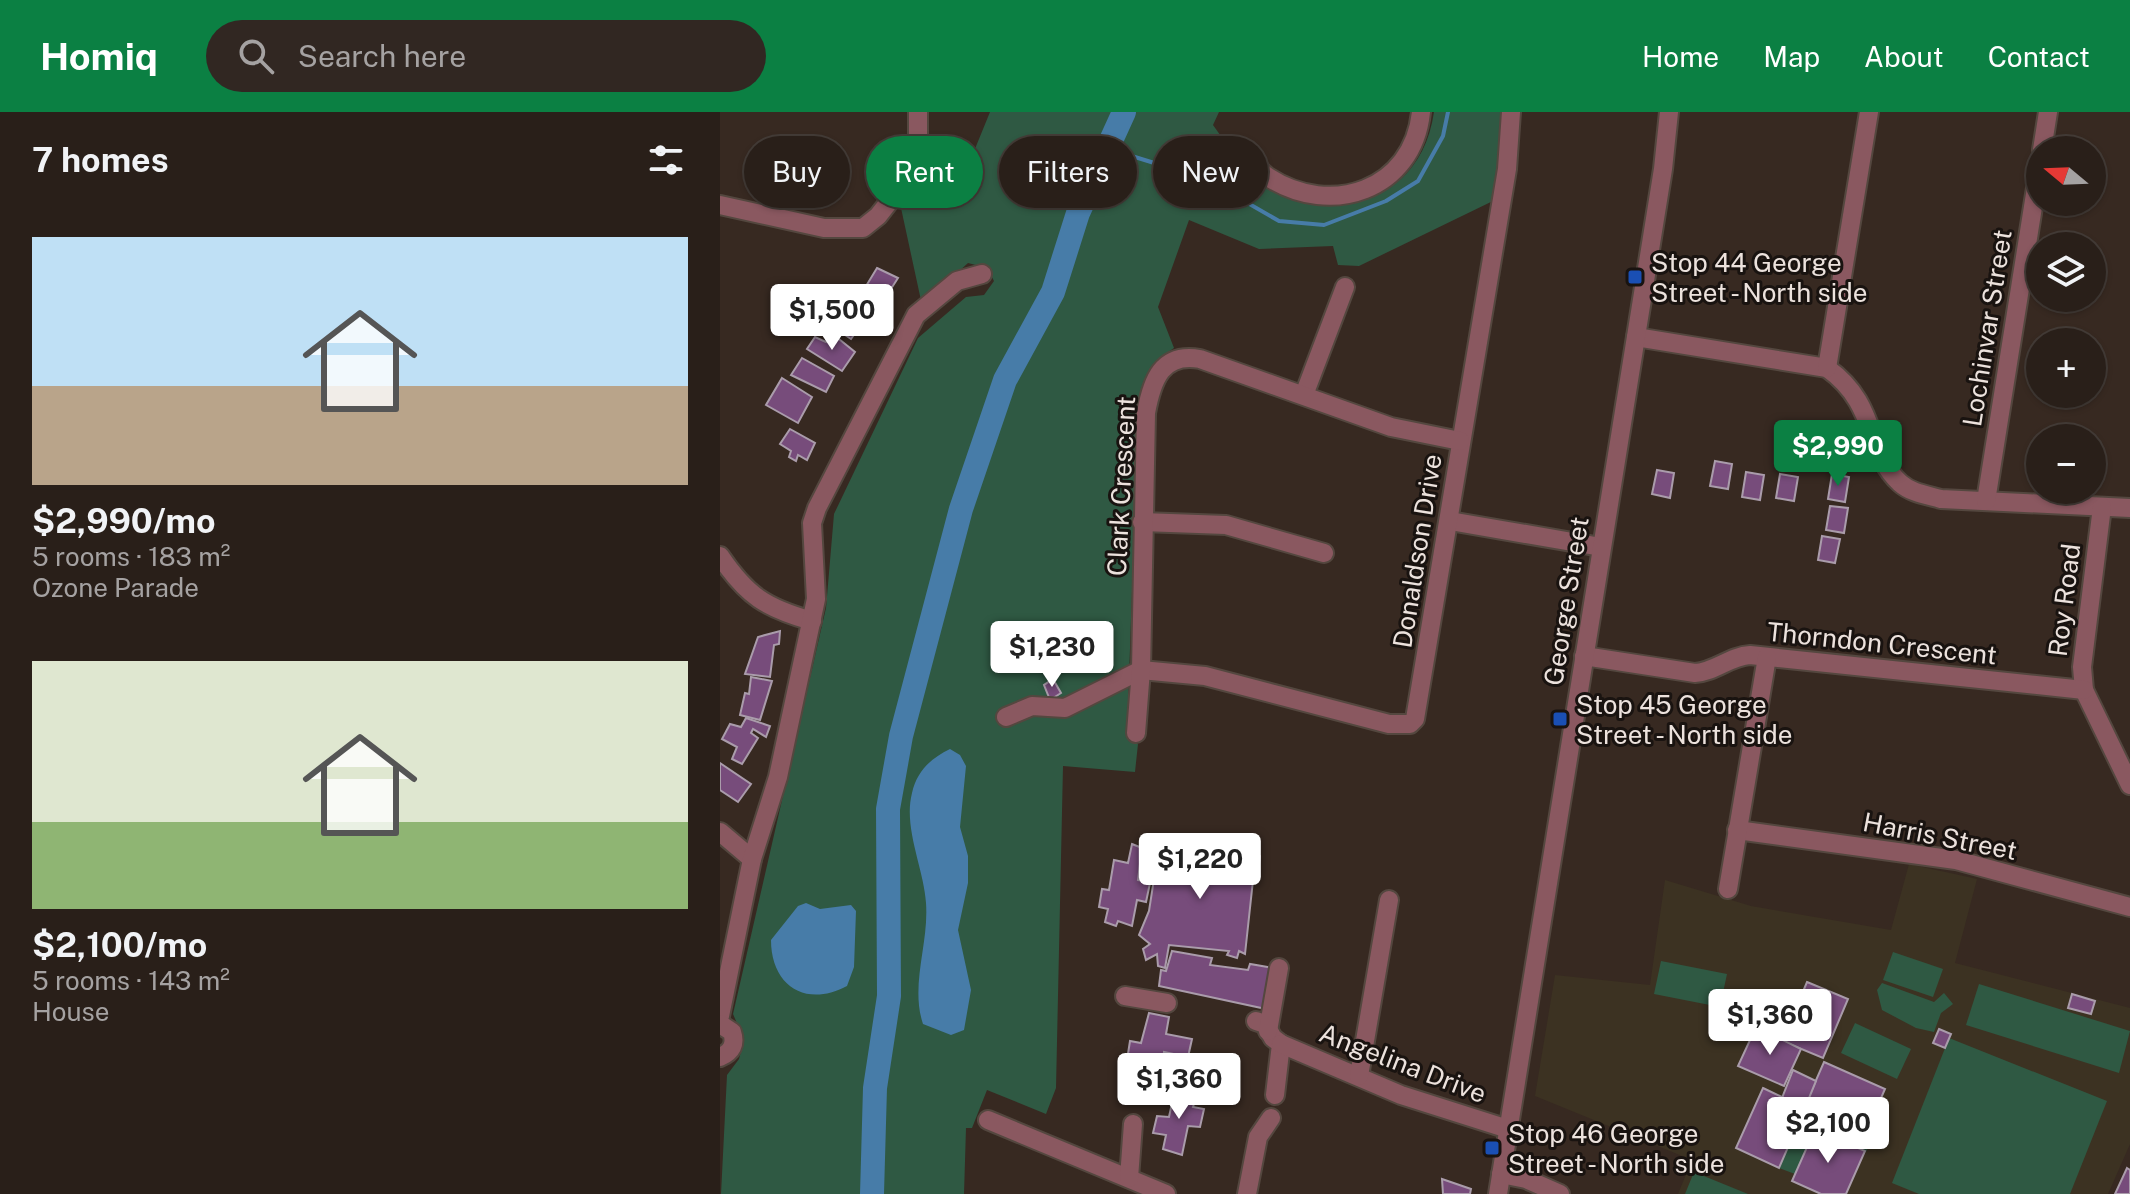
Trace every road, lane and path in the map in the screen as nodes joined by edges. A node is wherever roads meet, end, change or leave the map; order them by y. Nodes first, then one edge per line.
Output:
1 (918, 112) edge
2 (1421, 112) edge
3 (1511, 112) edge
4 (1669, 112) edge
5 (1869, 112) edge
6 (2048, 112) edge
7 (2044, 136) edge
8 (1268, 177) edge
9 (722, 212) edge
10 (2032, 216) edge
11 (982, 274) dead end
12 (1345, 287) dead end
13 (1636, 337) junction
14 (1827, 368) junction
15 (1304, 395) junction
16 (1460, 441) junction
17 (1986, 501) junction
18 (2102, 507) junction
19 (2130, 508) edge
20 (1450, 521) junction
21 (1142, 522) junction
22 (1601, 547) junction
23 (1324, 553) dead end
24 (720, 556) edge
25 (812, 621) junction
26 (1584, 656) junction
27 (1767, 657) junction
28 (1141, 670) junction
29 (2084, 690) junction
30 (1006, 717) dead end
31 (1136, 733) dead end
32 (2130, 785) edge
33 (1737, 830) junction
34 (720, 832) edge
35 (752, 859) junction
36 (1728, 889) dead end
37 (1389, 900) dead end
38 (2130, 907) edge
39 (1279, 968) dead end
40 (1125, 996) dead end
41 (1167, 1003) dead end
42 (720, 1016) edge
43 (720, 1024) edge
44 (1269, 1032) junction
45 (720, 1057) edge
46 (1359, 1076) junction
47 (1275, 1095) dead end
48 (1271, 1118) dead end
49 (988, 1120) dead end
50 (1133, 1124) dead end
51 (1508, 1129) junction
52 (1501, 1174) junction
53 (1129, 1178) junction
54 (1166, 1194) edge
55 (1247, 1194) edge
56 (1498, 1194) edge
57 (1560, 1194) edge

1 - 9 street
2 - 8 street
3 - 16 street, Donaldson Drive
4 - 13 street, George Street
5 - 14 street
6 - 7 street
10 - 17 street, Lochinvar Street
11 - 25 street
12 - 15 street
13 - 14 street
13 - 22 street, George Street
14 - 17 street
15 - 16 street, Clark Crescent
15 - 21 street, Clark Crescent
16 - 20 street, Donaldson Drive
17 - 18 street
18 - 19 street
18 - 29 street, Roy Road
20 - 22 street
20 - 28 street, Donaldson Drive
21 - 23 street
21 - 28 street, Clark Crescent
22 - 26 street, George Street
24 - 25 street
25 - 35 street
26 - 27 street, Thorndon Crescent
26 - 51 street, George Street
27 - 29 street, Thorndon Crescent
27 - 33 street
28 - 30 street
28 - 31 street, Clark Crescent
29 - 32 street, Roy Road
33 - 36 street
33 - 38 street, Harris Street
34 - 35 street
35 - 42 street
37 - 46 street
39 - 44 street
40 - 41 street
43 - 45 street
44 - 46 street, Angelina Drive
44 - 47 street
46 - 51 street, Angelina Drive
48 - 55 street
49 - 53 street
50 - 53 street
51 - 52 street, George Street
52 - 56 street, George Street
52 - 57 street
53 - 54 street

